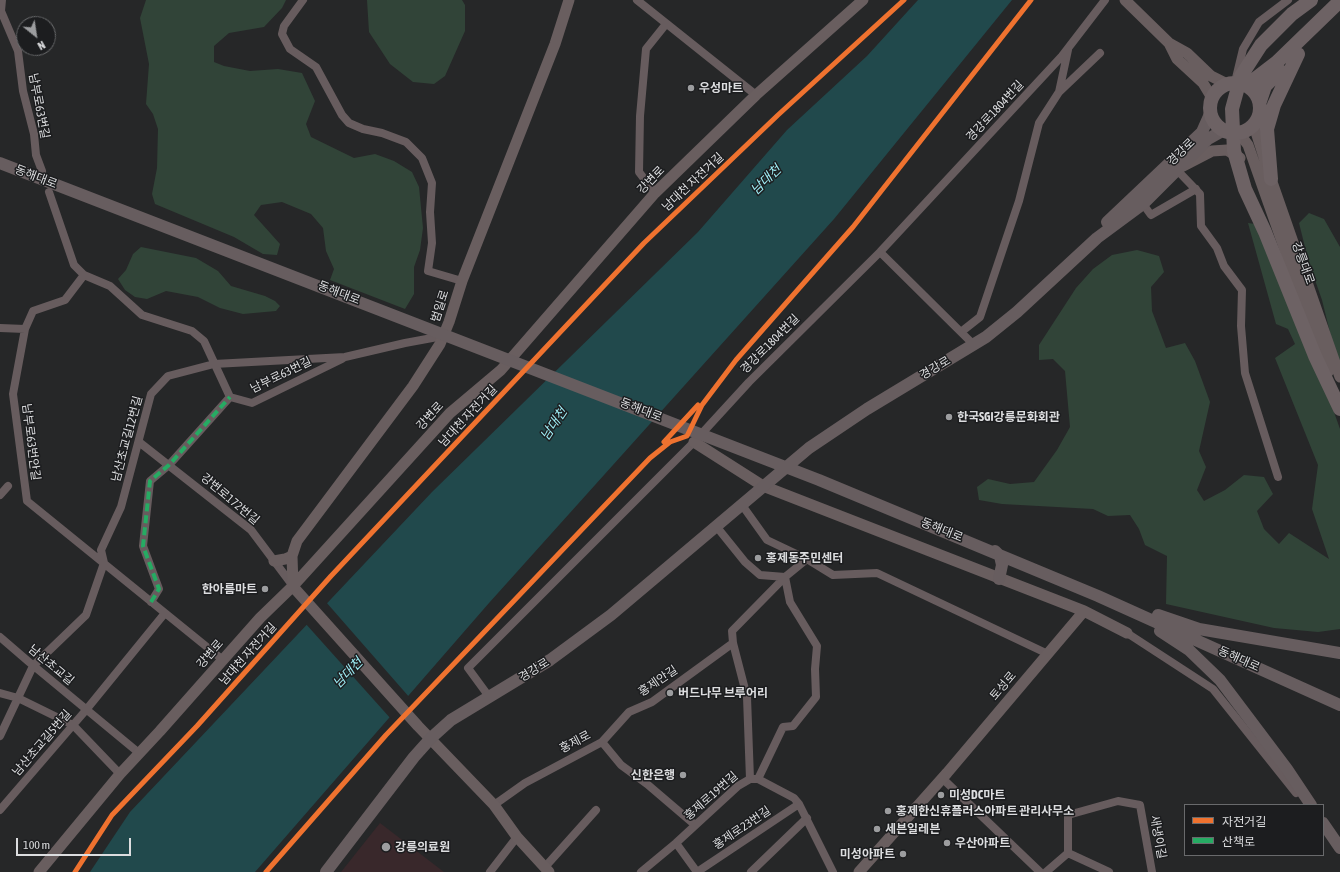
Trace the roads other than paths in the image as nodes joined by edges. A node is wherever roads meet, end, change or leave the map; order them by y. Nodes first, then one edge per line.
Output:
1 (2, 0) edge
2 (303, 0) edge
3 (569, 0) edge
4 (637, 0) edge
5 (863, 0) edge
6 (1105, 0) edge
7 (1125, 0) edge
8 (1288, 0) edge
9 (1311, 0) edge
10 (1340, 1) edge
11 (1340, 14) edge
12 (666, 24) junction
13 (1169, 43) junction
14 (1068, 47) junction
15 (1100, 53) dead end
16 (1298, 54) junction
17 (1236, 84) junction
18 (1059, 92) junction
19 (756, 95) junction
20 (1212, 98) junction
21 (1260, 101) junction
22 (1210, 114) junction
23 (1256, 123) junction
24 (1224, 130) junction
25 (1239, 133) junction
26 (0, 163) edge
27 (1178, 169) junction
28 (42, 171) dead end
29 (1257, 171) junction
30 (1271, 179) junction
31 (1196, 189) junction
32 (49, 192) dead end
33 (655, 194) junction
34 (1143, 204) junction
35 (1097, 238) junction
36 (880, 252) junction
37 (84, 275) junction
38 (462, 281) junction
39 (0, 328) edge
40 (25, 329) junction
41 (961, 332) junction
42 (443, 336) junction
43 (974, 345) junction
44 (345, 357) junction
45 (214, 364) junction
46 (1340, 377) edge
47 (230, 396) junction
48 (1340, 404) edge
49 (1340, 408) edge
50 (139, 442) junction
51 (694, 442) junction
52 (169, 465) junction
53 (1278, 477) dead end
54 (8, 486) dead end
55 (763, 486) junction
56 (0, 494) edge
57 (742, 505) junction
58 (716, 526) junction
59 (995, 551) junction
60 (292, 556) junction
61 (807, 559) junction
62 (274, 561) junction
63 (104, 563) junction
64 (785, 577) junction
65 (999, 579) junction
66 (295, 588) junction
67 (1086, 591) junction
68 (1098, 596) junction
69 (151, 602) junction
70 (1084, 611) junction
71 (165, 613) junction
72 (1127, 633) joint
73 (0, 637) edge
74 (732, 643) junction
75 (1340, 647) edge
76 (1319, 650) junction
77 (1048, 654) junction
78 (1340, 654) edge
79 (223, 660) junction
80 (33, 666) junction
81 (0, 693) edge
82 (18, 698) junction
83 (490, 698) junction
84 (1340, 705) edge
85 (86, 710) junction
86 (73, 725) junction
87 (0, 736) edge
88 (431, 738) junction
89 (602, 742) junction
90 (139, 753) junction
91 (120, 774) junction
92 (942, 778) junction
93 (754, 779) junction
94 (800, 804) junction
95 (1304, 804) edge
96 (1310, 804) edge
97 (494, 805) junction
98 (0, 810) edge
99 (596, 810) dead end
100 (807, 818) junction
101 (1324, 824) edge
102 (695, 826) junction
103 (1324, 831) edge
104 (517, 837) junction
105 (676, 843) junction
106 (1340, 848) edge
107 (1068, 853) junction
108 (1340, 854) edge
109 (547, 870) edge
110 (39, 872) edge
111 (326, 872) edge
112 (490, 872) edge
113 (641, 872) edge
114 (697, 872) edge
115 (751, 872) edge
116 (833, 872) edge
117 (859, 872) edge
118 (1040, 872) edge
119 (1046, 872) edge
120 (1109, 872) edge
121 (1152, 872) edge

1 - 28 street, 남부로63번길
2 - 38 street
3 - 38 street, 범일로
4 - 12 street
5 - 19 street, 강변로
6 - 14 street, 경강로1804번길
7 - 13 street
8 - 17 street
9 - 49 highway
10 - 17 highway
11 - 16 highway
12 - 19 street
12 - 33 street
13 - 17 street
13 - 20 street
14 - 18 street
14 - 36 street, 경강로1804번길
15 - 18 street
16 - 21 highway
16 - 30 highway
17 - 20 highway
17 - 21 highway
18 - 41 street
19 - 33 street, 강변로
20 - 22 highway
21 - 23 highway
22 - 24 highway
22 - 35 main road, 경강로
23 - 25 highway
23 - 30 street, 강릉대로
24 - 25 highway
24 - 27 main road, 경강로
25 - 29 street, 강릉대로
26 - 59 main road, 동해대로
27 - 29 street
27 - 31 street
27 - 34 main road, 경강로
29 - 48 street, 강릉대로
30 - 46 street, 강릉대로
31 - 34 street
31 - 53 street
32 - 37 street
33 - 66 street, 강변로
34 - 35 main road, 경강로
35 - 43 main road, 경강로
36 - 41 street
36 - 51 street, 경강로1804번길
37 - 40 street, 남부로63번안길
37 - 45 street
38 - 42 street, 범일로
39 - 40 street
40 - 63 street, 남부로63번안길
41 - 43 street
42 - 44 street, 남산초교길12번길
42 - 60 street, 범일로
43 - 55 main road, 경강로
44 - 45 street, 남산초교길12번길
44 - 47 street, 남부로63번길
45 - 47 street
45 - 50 street, 남산초교길12번길
47 - 52 street
50 - 52 street, 강변로172번길
50 - 63 street, 남산초교길12번길
51 - 55 street
51 - 83 street, 경강로1804번길
52 - 62 street, 강변로172번길
52 - 69 street
54 - 56 street
55 - 57 main road, 경강로
55 - 65 street
57 - 58 main road, 경강로
57 - 61 street
58 - 64 street
58 - 83 main road, 경강로
59 - 65 main road
59 - 67 main road, 동해대로
60 - 62 street
60 - 66 street, 범일로
61 - 64 street
61 - 77 street
62 - 66 street, 강변로172번길
63 - 69 street
63 - 80 street, 남산초교길12번길
64 - 74 street
64 - 93 street
65 - 70 street
66 - 79 street, 강변로
66 - 88 street
67 - 68 main road, 동해대로
67 - 76 main road
68 - 84 main road, 동해대로
68 - 96 main road
69 - 71 street
70 - 72 street
70 - 77 street, 토성로
71 - 79 street
71 - 85 street
72 - 95 street
73 - 80 street, 남산초교길
74 - 89 street, 홍제안길
74 - 93 street
75 - 76 main road
76 - 78 main road
77 - 92 street, 토성로
79 - 90 street, 강변로
80 - 82 street
80 - 85 street, 남산초교길
81 - 82 street
82 - 86 street
82 - 87 street
83 - 88 main road, 경강로
85 - 86 street, 남산초교길5번길
85 - 90 street, 남산초교길
86 - 91 street
86 - 98 street, 남산초교길5번길
88 - 97 street
88 - 111 main road, 경강로
89 - 97 street, 홍제로
89 - 102 street, 홍제로
90 - 91 street, 강변로
91 - 110 street, 강변로
92 - 117 street, 토성로
92 - 118 street
93 - 94 street, 홍제로19번길
93 - 102 street, 홍제로19번길
94 - 100 street, 홍제로19번길
94 - 114 street, 홍제로23번길
97 - 104 street
99 - 109 street
100 - 115 street
100 - 116 street, 홍제로19번길
101 - 106 main road
102 - 105 street, 홍제로19번길
103 - 108 street
104 - 109 street
104 - 112 street
105 - 113 street, 홍제로19번길
105 - 114 street
107 - 119 street
107 - 120 street
107 - 121 street, 새냉이길

